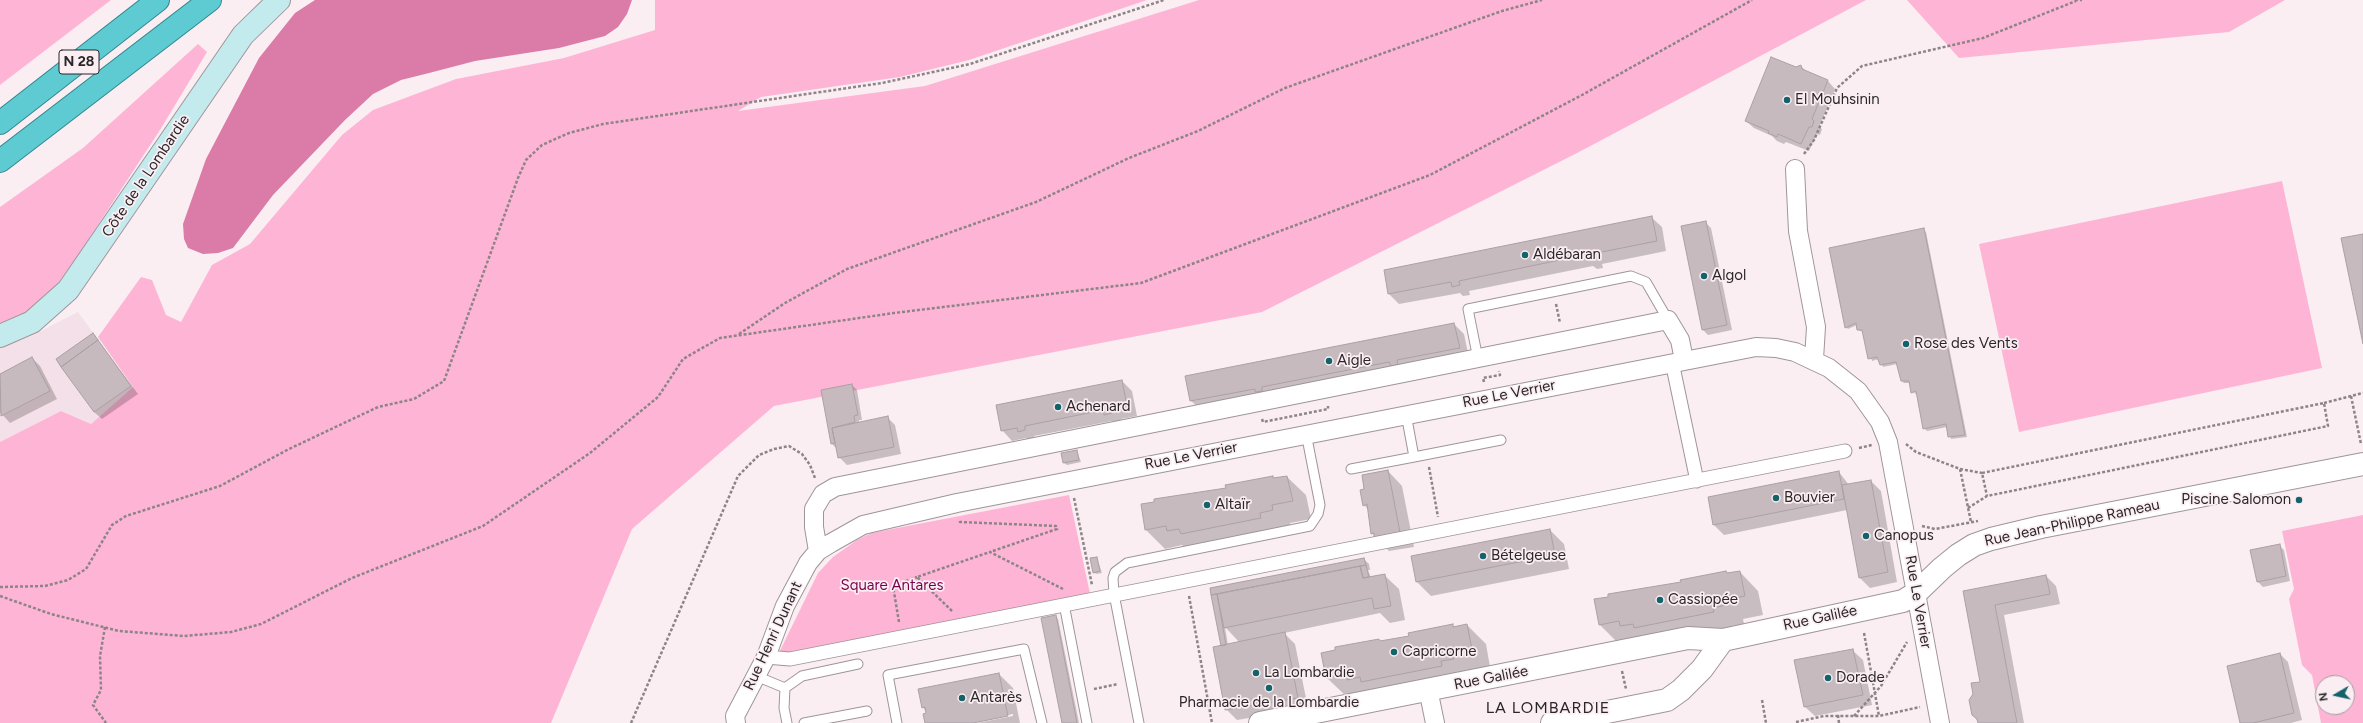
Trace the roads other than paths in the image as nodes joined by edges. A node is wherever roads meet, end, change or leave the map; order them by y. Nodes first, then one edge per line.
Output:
1 (158, 0) edge
2 (210, 0) edge
3 (278, 0) edge
4 (0, 123) edge
5 (0, 161) edge
6 (1795, 169) road end
7 (1668, 320) junction
8 (0, 336) edge
9 (1478, 359) junction
10 (1814, 359) junction
11 (1678, 361) junction
12 (1406, 414) junction
13 (1306, 434) junction
14 (1501, 440) dead end
15 (1844, 451) dead end
16 (2362, 454) edge
17 (1414, 457) junction
18 (1351, 469) dead end
19 (1697, 481) junction
20 (818, 551) junction
21 (1916, 593) junction
22 (1114, 594) junction
23 (1064, 604) junction
24 (1723, 640) junction
25 (766, 657) junction
26 (858, 664) dead end
27 (756, 676) junction
28 (785, 688) junction
29 (1428, 689) junction
30 (867, 711) dead end
31 (736, 723) edge
32 (787, 723) edge
33 (804, 723) edge
34 (897, 723) edge
35 (1042, 723) edge
36 (1088, 723) edge
37 (1139, 723) edge
38 (1260, 723) edge
39 (1435, 723) edge
40 (1552, 723) edge
41 (1940, 723) edge

1 - 4 highway, N 28
2 - 5 highway, N 28
3 - 8 main road, Côte de la Lombardie
6 - 10 street
7 - 9 street
7 - 9 lane
7 - 11 street
9 - 20 street
10 - 11 street, Rue Le Verrier
10 - 21 street, Rue Le Verrier
11 - 12 street, Rue Le Verrier
11 - 19 street
12 - 13 street, Rue Le Verrier
12 - 17 lane
13 - 20 street, Rue Le Verrier
13 - 22 lane
14 - 17 lane
15 - 19 street
16 - 21 street, Rue Jean-Philippe Rameau
17 - 18 lane
19 - 22 street
20 - 25 street, Rue Henri Dunant
21 - 24 street, Rue Galilée
21 - 41 street, Rue Le Verrier
22 - 23 street
22 - 37 lane
23 - 25 street
23 - 36 lane
24 - 29 street, Rue Galilée
24 - 40 street
25 - 27 street, Rue Henri Dunant
26 - 28 lane
27 - 28 lane
27 - 31 street, Rue Henri Dunant
28 - 32 lane
29 - 38 street, Rue Galilée
29 - 39 street
30 - 33 lane
34 - 35 lane

